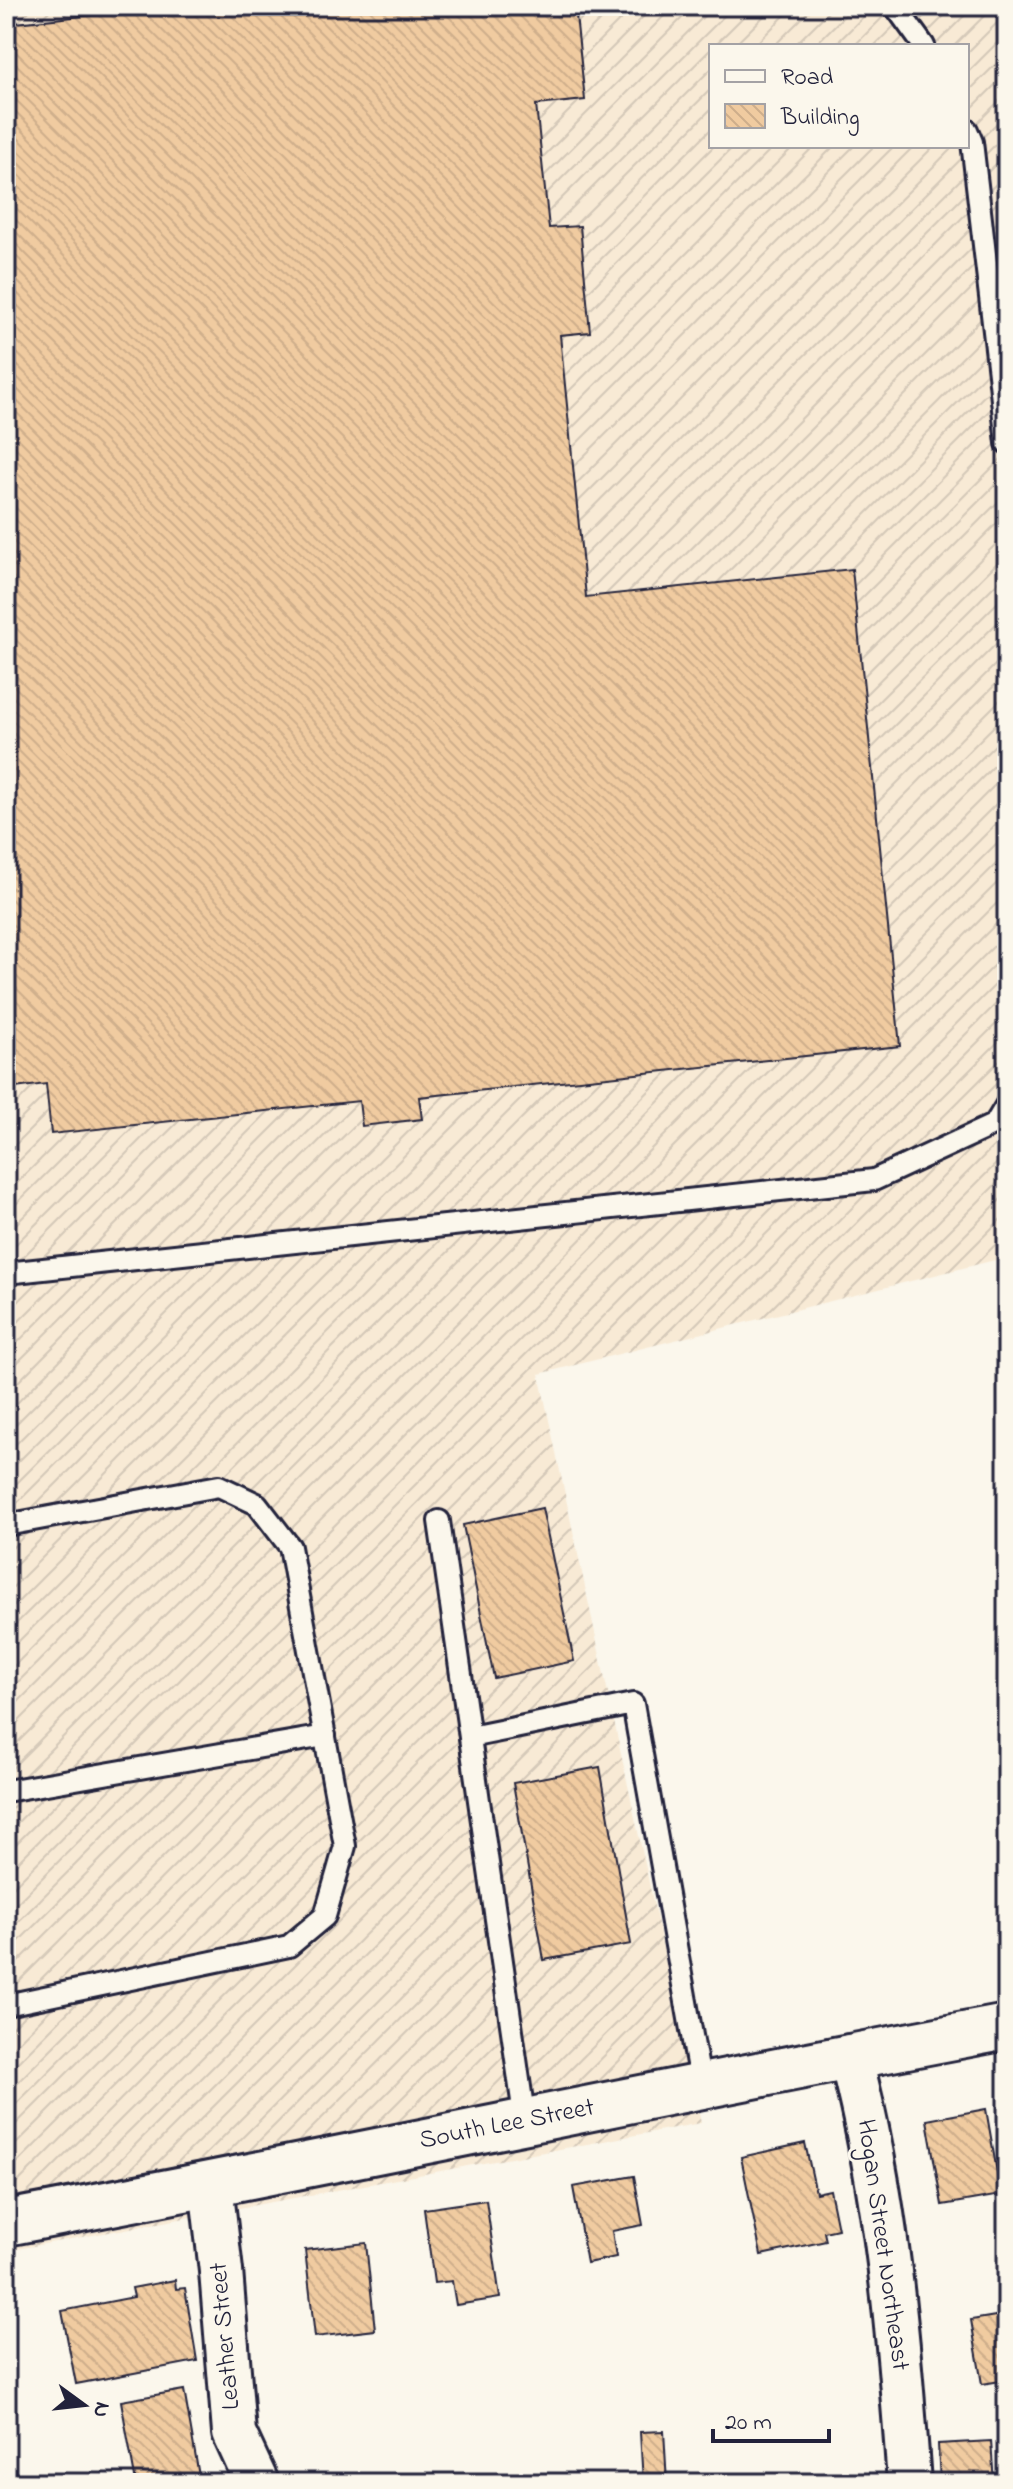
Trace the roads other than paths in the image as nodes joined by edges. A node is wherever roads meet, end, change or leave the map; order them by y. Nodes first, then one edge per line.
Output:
1 (895, 6) edge
2 (923, 44) edge
3 (969, 135) edge
4 (1007, 443) edge
5 (1007, 1104) edge
6 (6, 1273) edge
7 (439, 1521) dead end
8 (6, 1525) edge
9 (325, 1736) junction
10 (470, 1737) junction
11 (6, 1791) edge
12 (6, 2005) edge
13 (1007, 2027) edge
14 (850, 2056) junction
15 (701, 2086) junction
16 (525, 2122) junction
17 (211, 2185) junction
18 (6, 2223) edge
19 (257, 2483) edge
20 (909, 2483) edge

1 - 2 lane
3 - 4 lane
5 - 6 lane
7 - 10 lane
8 - 9 lane
9 - 11 lane
9 - 12 lane
10 - 15 lane
10 - 16 lane
13 - 14 street, South Lee Street
14 - 15 street, South Lee Street
14 - 20 street, Hogan Street Northeast
15 - 16 street, South Lee Street
16 - 17 street, South Lee Street
17 - 18 street, South Lee Street
17 - 19 street, Leather Street

